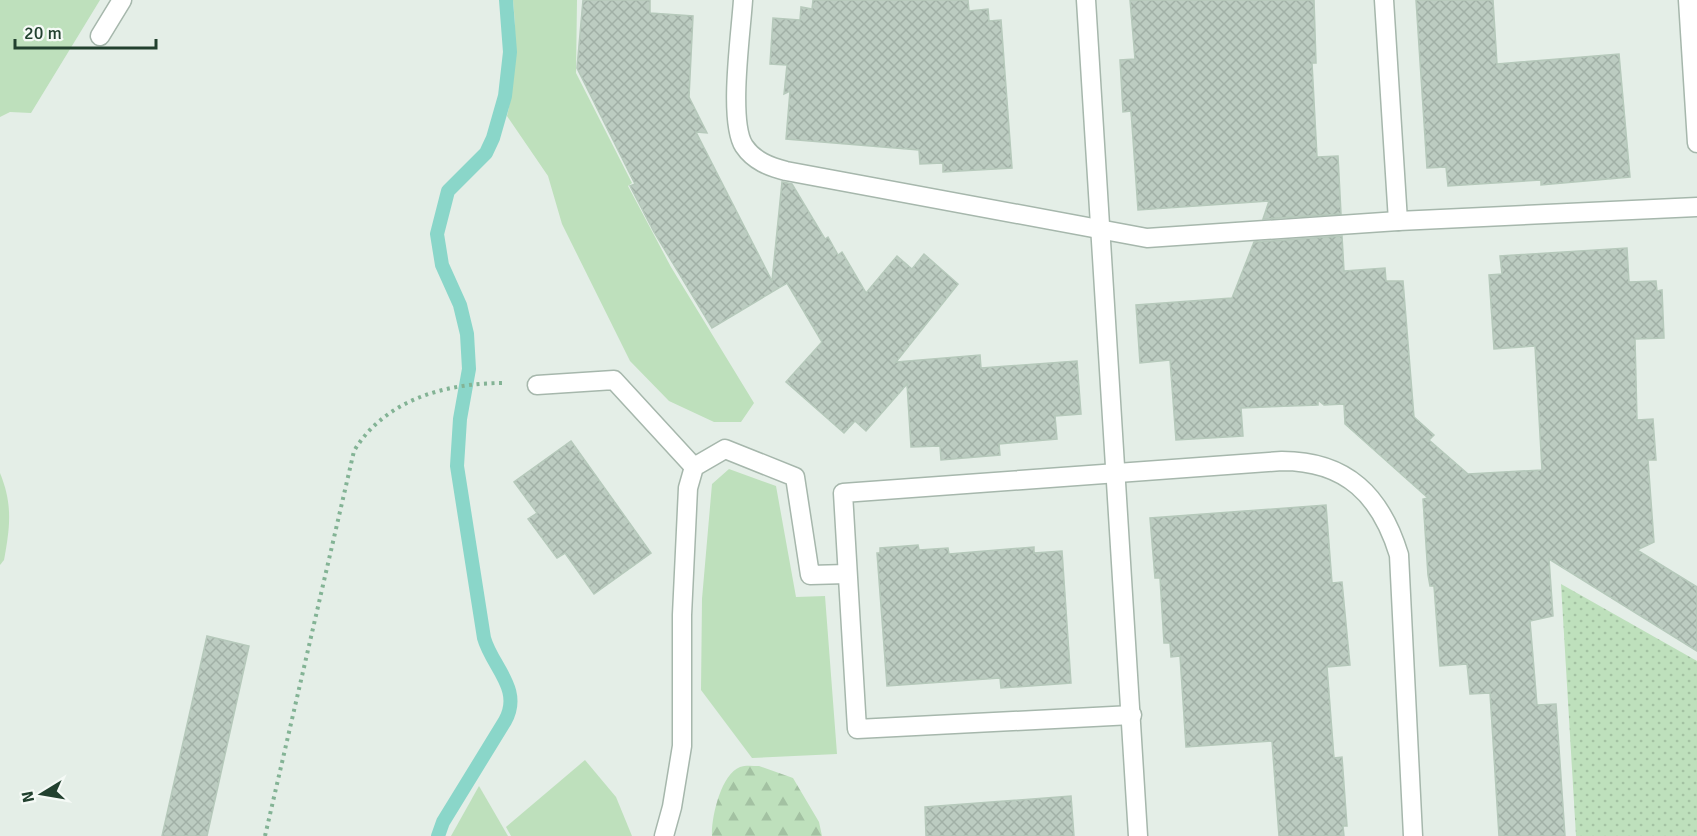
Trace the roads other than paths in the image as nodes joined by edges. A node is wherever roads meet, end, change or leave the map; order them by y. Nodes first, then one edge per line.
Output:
1 (122, 0) edge
2 (743, 0) edge
3 (1086, 0) edge
4 (1384, 0) edge
5 (1688, 0) edge
6 (100, 36) dead end
7 (1697, 143) edge
8 (1697, 207) edge
9 (1398, 220) junction
10 (1101, 231) junction
11 (537, 384) dead end
12 (694, 467) junction
13 (1117, 472) junction
14 (847, 574) junction
15 (1132, 715) junction
16 (664, 836) edge
17 (1138, 836) edge
18 (1413, 836) edge

1 - 6 street
2 - 10 street
3 - 10 street
4 - 9 street
5 - 7 street
8 - 9 street
9 - 10 street
10 - 13 street
11 - 12 street
12 - 14 street
12 - 16 street
13 - 14 street
13 - 15 street
13 - 18 street
14 - 15 street
15 - 17 street

